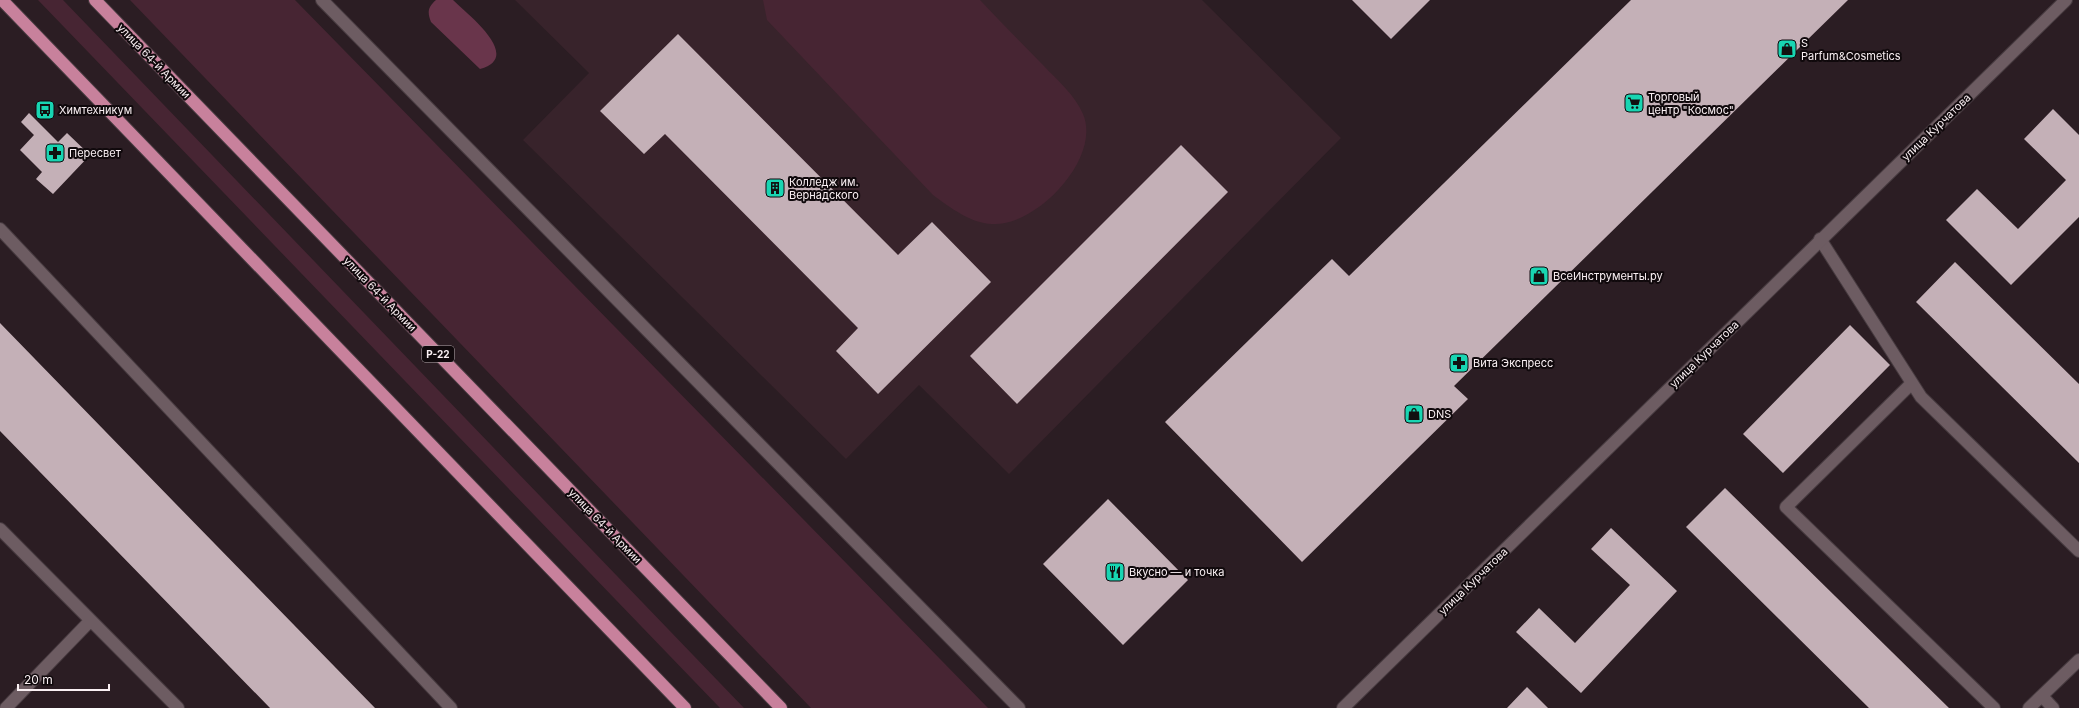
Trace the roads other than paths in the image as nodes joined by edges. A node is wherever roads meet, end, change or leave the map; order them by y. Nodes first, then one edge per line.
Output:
1 (2, 0) edge
2 (95, 0) edge
3 (322, 0) edge
4 (2066, 0) edge
5 (0, 229) edge
6 (1820, 240) junction
7 (1912, 383) junction
8 (0, 529) edge
9 (2079, 551) edge
10 (90, 621) junction
11 (2079, 660) edge
12 (2042, 696) junction
13 (1350, 705) edge
14 (6, 708) edge
15 (178, 708) edge
16 (451, 708) edge
17 (685, 708) edge
18 (781, 708) edge
19 (1019, 708) edge
20 (1994, 708) edge
21 (2029, 708) edge
22 (2053, 708) edge

1 - 17 highway
2 - 18 highway, улица 64-й Армии / Р-22
3 - 19 street
4 - 6 street, улица Курчатова
5 - 16 street
6 - 7 street
6 - 13 street, улица Курчатова
7 - 9 street
7 - 20 street
8 - 10 street
10 - 14 street
10 - 15 street
11 - 12 street
12 - 21 street
12 - 22 street

